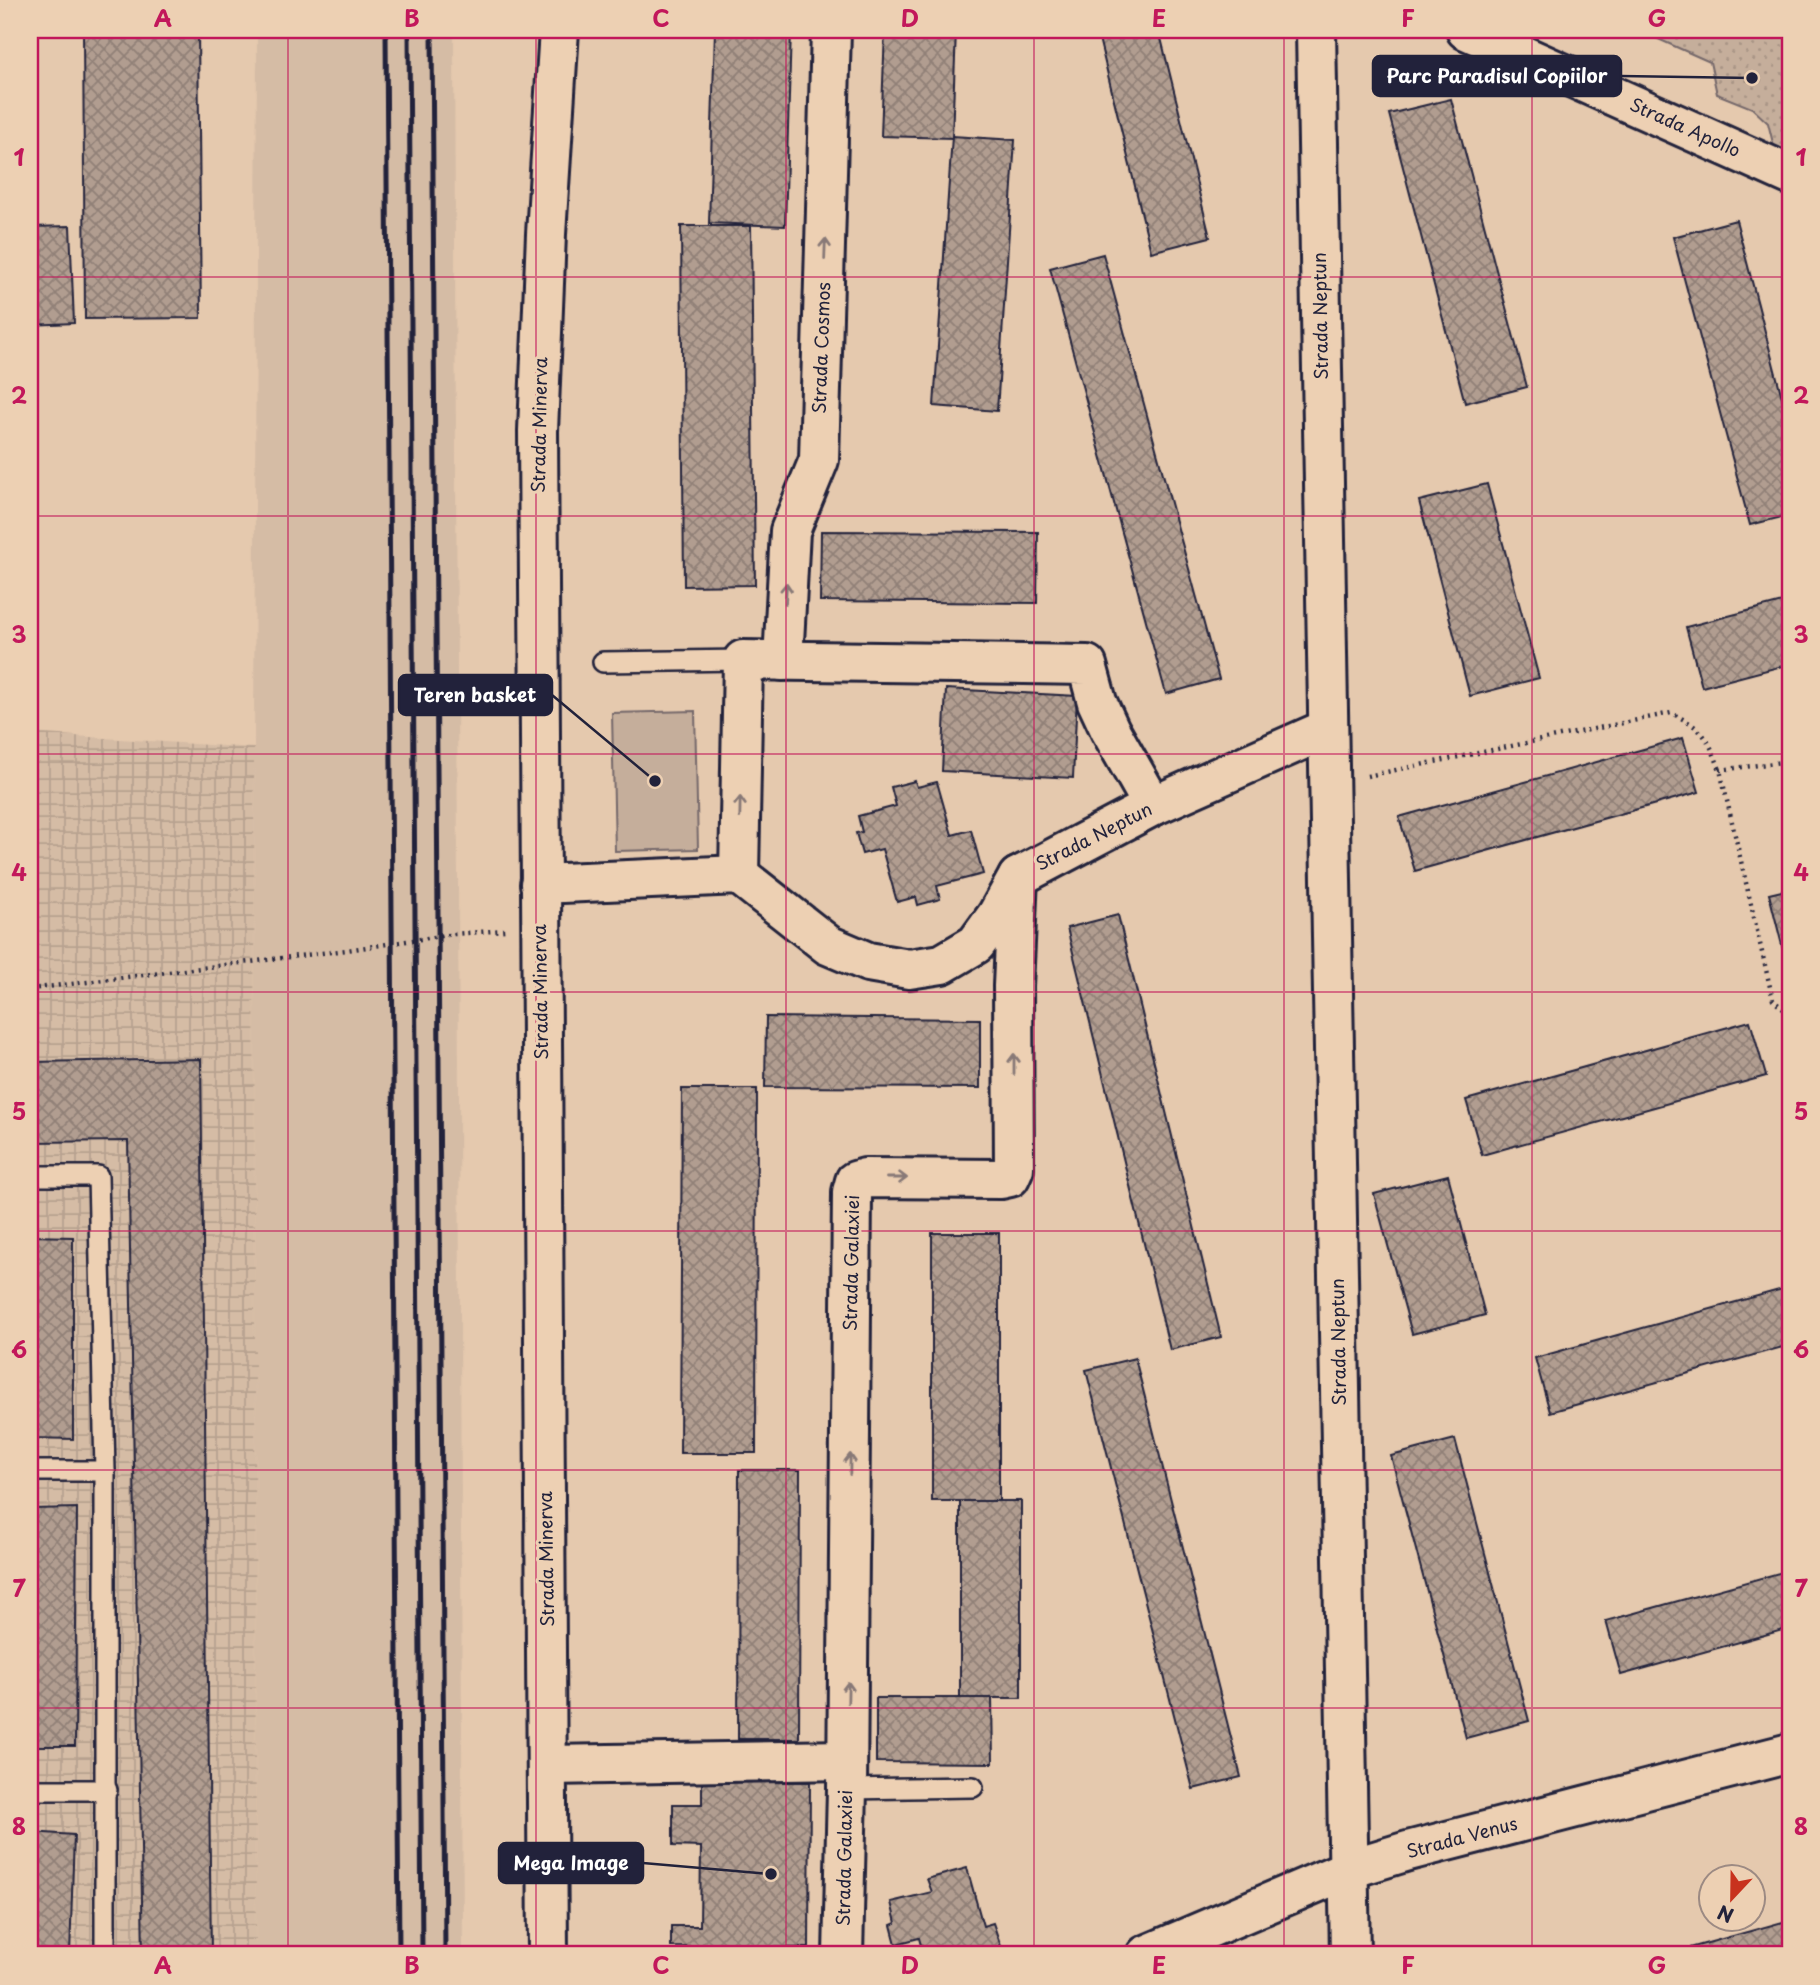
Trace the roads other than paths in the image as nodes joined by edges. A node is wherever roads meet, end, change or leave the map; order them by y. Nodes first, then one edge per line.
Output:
1 (559, 30) edge
2 (831, 30) edge
3 (1316, 30) edge
4 (1466, 30) edge
5 (1790, 175) edge
6 (743, 660) junction
7 (783, 661) junction
8 (603, 662) dead end
9 (1327, 729) junction
10 (1153, 806) junction
11 (739, 875) junction
12 (1018, 877) junction
13 (540, 884) junction
14 (30, 1175) edge
15 (30, 1471) edge
16 (106, 1471) junction
17 (1790, 1753) edge
18 (548, 1765) junction
19 (847, 1774) junction
20 (973, 1787) dead end
21 (30, 1790) edge
22 (107, 1790) junction
23 (1349, 1869) junction
24 (105, 1955) edge
25 (548, 1955) edge
26 (843, 1955) edge
27 (1146, 1955) edge
28 (1350, 1955) edge

1 - 13 street, Strada Minerva
7 -> 2 street, Strada Cosmos
3 - 9 street, Strada Neptun
4 - 5 street, Strada Apollo
6 - 7 street
6 - 8 lane
11 -> 6 street
7 - 10 street
9 - 10 street, Strada Neptun
9 - 23 street, Strada Neptun
10 - 12 street, Strada Neptun
11 - 12 street, Strada Neptun
11 - 13 street
19 -> 12 street, Strada Galaxiei
13 - 18 street, Strada Minerva
14 - 16 lane
15 - 16 lane
16 - 22 lane
17 - 23 street, Strada Venus
18 - 19 street
18 - 25 street, Strada Minerva
19 - 20 lane
19 - 26 street, Strada Galaxiei
21 - 22 lane
22 - 24 lane
23 - 27 street, Strada Venus
23 - 28 street, Strada Neptun

